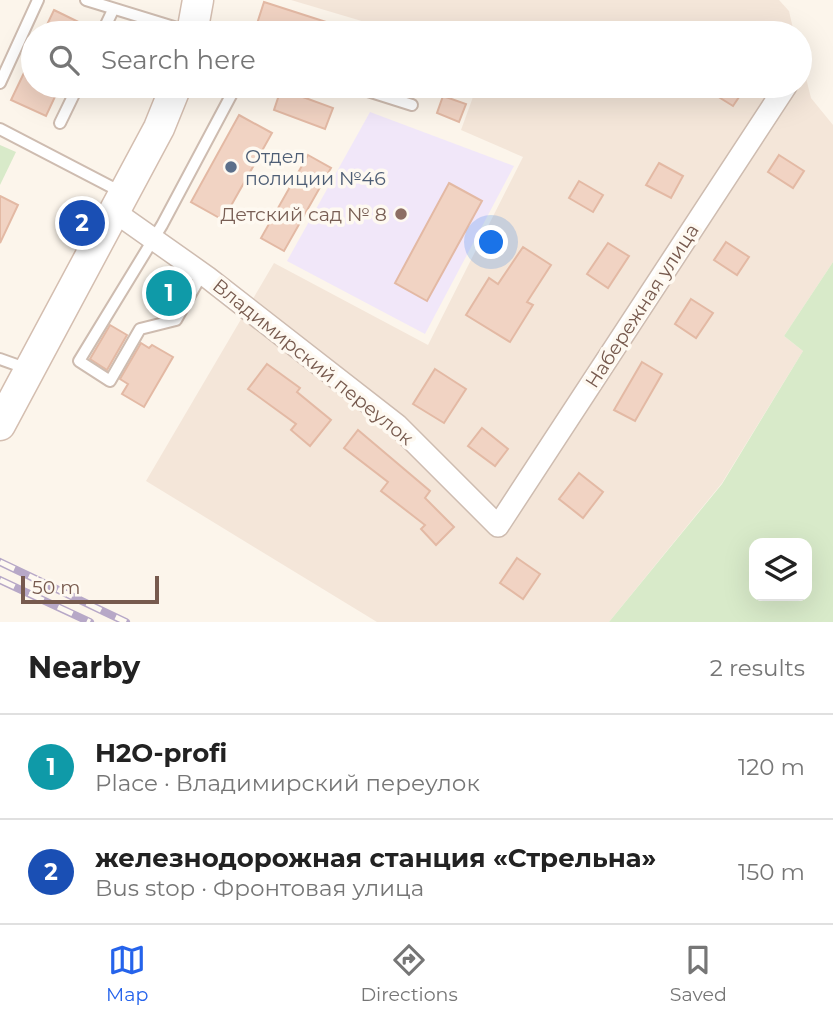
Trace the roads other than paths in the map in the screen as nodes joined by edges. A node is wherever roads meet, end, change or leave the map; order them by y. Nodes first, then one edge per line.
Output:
1 (38, 0) edge
2 (86, 0) edge
3 (198, 0) edge
4 (113, 10) junction
5 (27, 21) edge
6 (108, 21) edge
7 (151, 21) edge
8 (195, 21) edge
9 (21, 33) edge
10 (4, 66) edge
11 (0, 83) edge
12 (72, 98) edge
13 (171, 98) edge
14 (229, 98) edge
15 (390, 98) edge
16 (778, 98) edge
17 (412, 105) dead end
18 (60, 123) dead end
19 (0, 129) edge
20 (120, 203) junction
21 (153, 237) junction
22 (202, 274) junction
23 (0, 359) edge
24 (30, 370) junction
25 (0, 425) edge
26 (499, 526) joint

1 - 5 lane
2 - 4 lane
3 - 8 main road
4 - 6 lane
4 - 7 lane
9 - 10 lane
10 - 11 lane
12 - 18 lane
13 - 20 main road
14 - 21 lane
15 - 17 lane
16 - 26 street, Набережная улица
19 - 20 lane
20 - 21 street, Владимирский переулок
20 - 24 main road
21 - 22 street, Владимирский переулок
21 - 22 lane
22 - 26 street, Владимирский переулок
23 - 24 lane
24 - 25 main road

